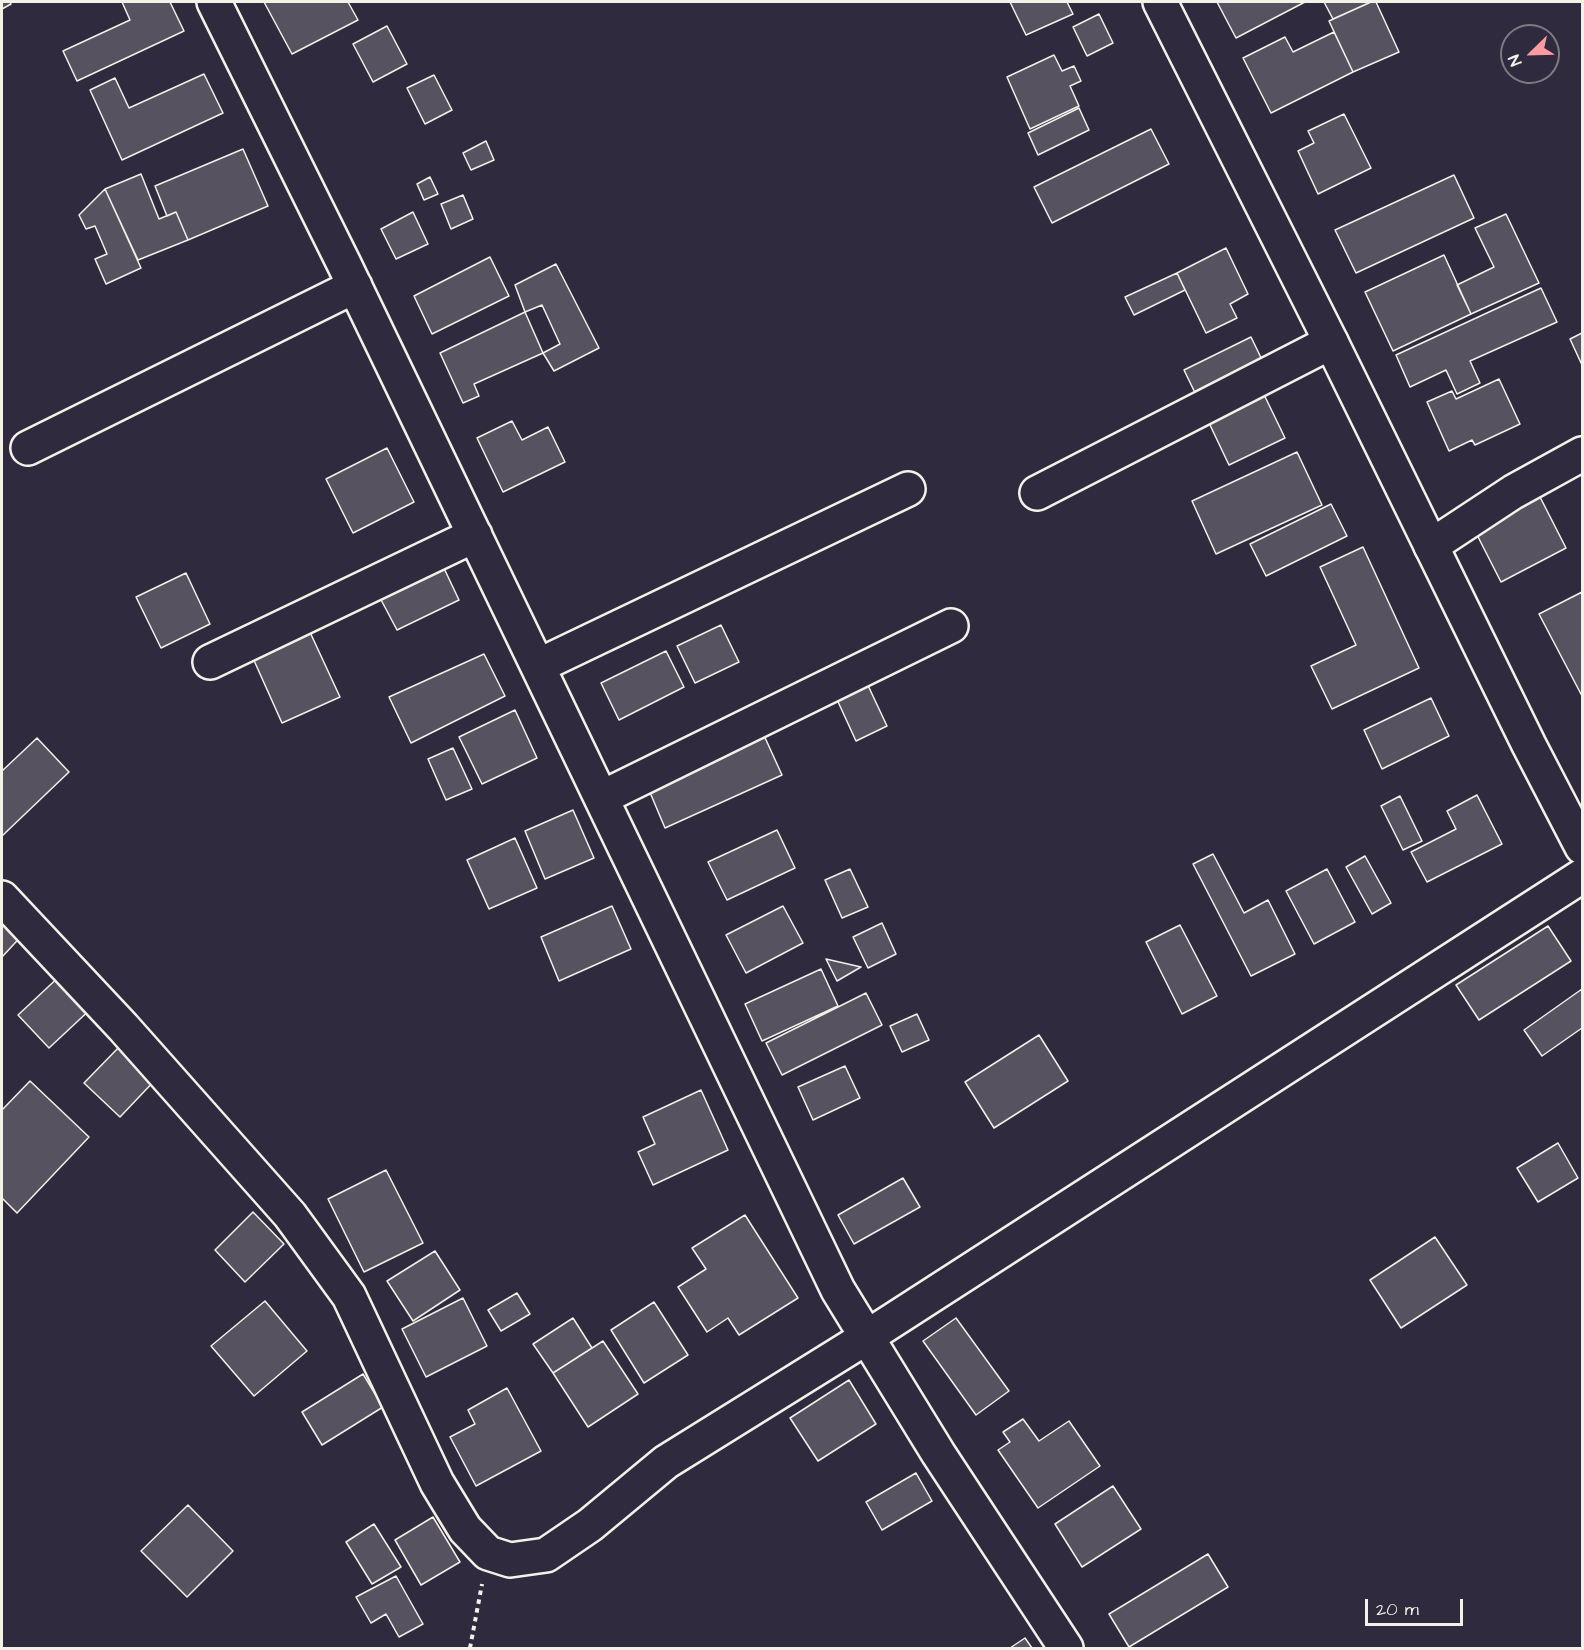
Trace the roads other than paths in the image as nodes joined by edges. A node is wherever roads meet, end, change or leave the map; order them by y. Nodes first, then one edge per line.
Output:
1 (214, 2) edge
2 (1160, 2) edge
3 (355, 286) junction
4 (1331, 342) junction
5 (28, 448) dead end
6 (1582, 454) edge
7 (908, 489) dead end
8 (1038, 494) dead end
9 (475, 535) junction
10 (1431, 546) junction
11 (951, 626) dead end
12 (210, 662) dead end
13 (538, 666) junction
14 (601, 798) junction
15 (1582, 847) edge
16 (1582, 876) edge
17 (2, 898) edge
18 (867, 1337) junction
19 (1066, 1648) edge

1 - 3 street
2 - 4 street
3 - 5 street
3 - 9 street
4 - 8 street
4 - 10 street
6 - 10 street
7 - 13 street
9 - 12 street
9 - 13 street
10 - 15 street
11 - 14 street
13 - 14 street
14 - 18 street
16 - 18 street
17 - 18 street
18 - 19 street

